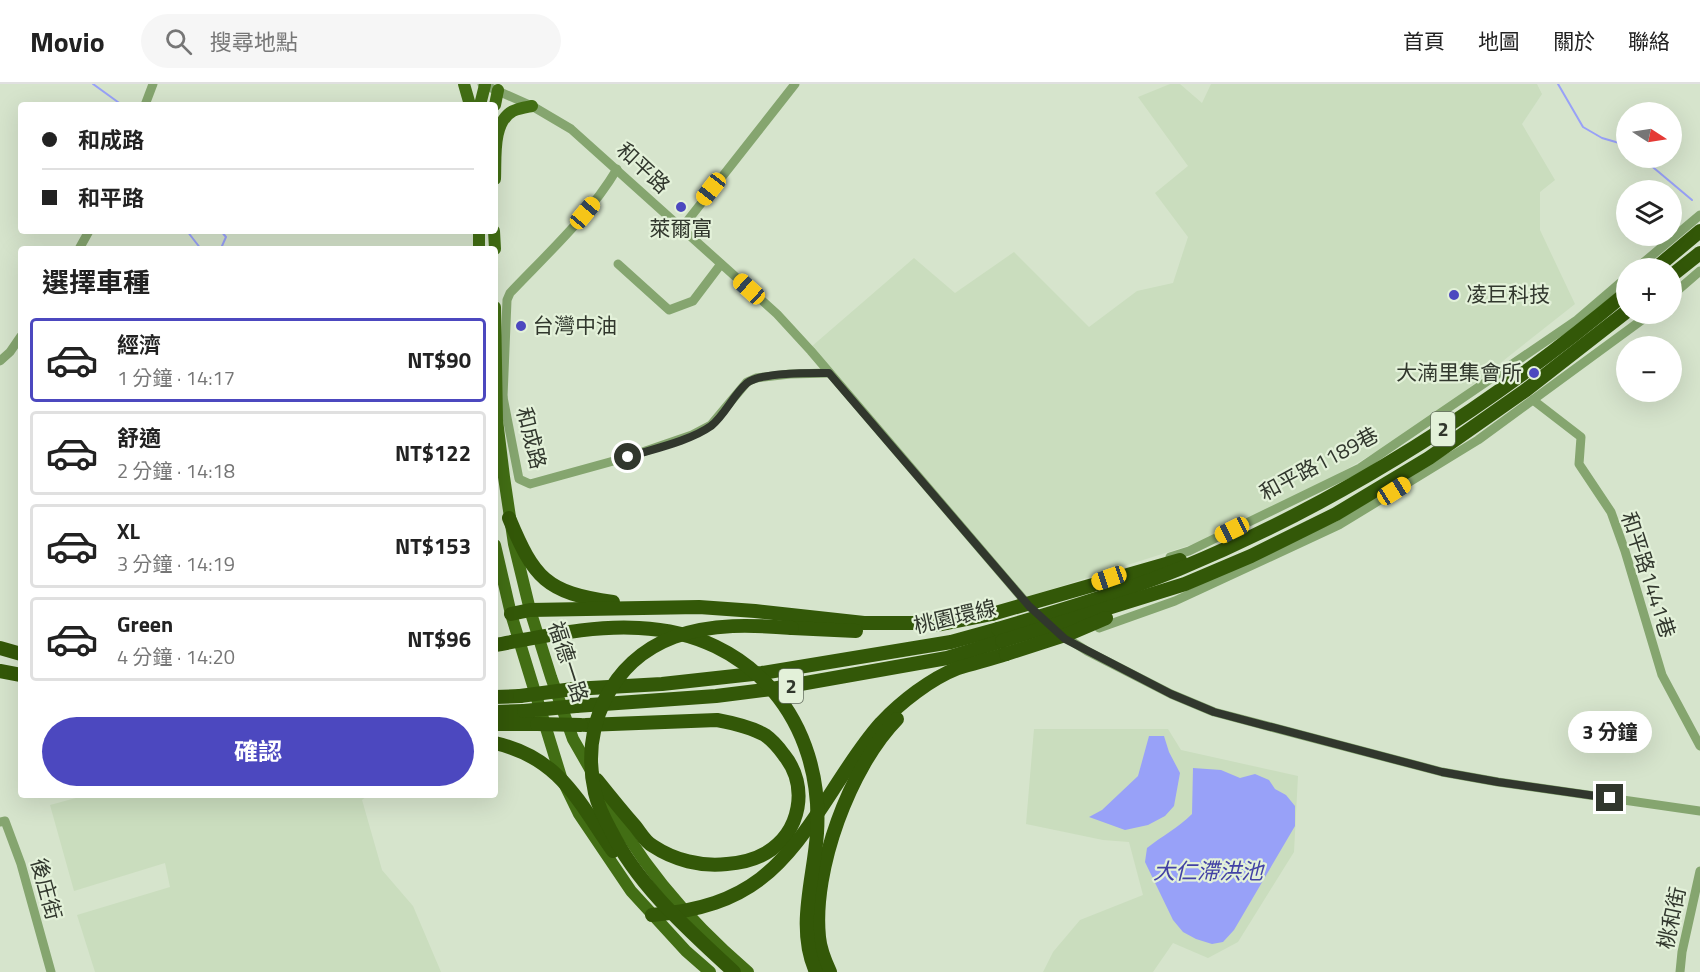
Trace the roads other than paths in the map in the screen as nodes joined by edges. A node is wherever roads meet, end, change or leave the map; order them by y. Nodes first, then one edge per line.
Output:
1 (153, 84) edge
2 (464, 84) edge
3 (484, 84) edge
4 (795, 84) edge
5 (500, 87) edge
6 (146, 102) edge
7 (469, 102) edge
8 (481, 102) edge
9 (496, 102) edge
10 (532, 106) junction
11 (498, 138) edge
12 (617, 169) junction
13 (1700, 215) edge
14 (681, 228) junction
15 (1700, 231) edge
16 (1700, 253) edge
17 (1649, 258) edge
18 (1668, 258) edge
19 (618, 264) dead end
20 (722, 264) junction
21 (1682, 267) edge
22 (1700, 271) edge
23 (1616, 286) edge
24 (1682, 287) edge
25 (1605, 295) junction
26 (1616, 301) edge
27 (1616, 305) edge
28 (1616, 320) edge
29 (1637, 324) edge
30 (18, 340) edge
31 (0, 362) edge
32 (829, 373) junction
33 (498, 397) edge
34 (1533, 400) junction
35 (509, 518) junction
36 (1245, 540) junction
37 (498, 558) edge
38 (1185, 584) junction
39 (1029, 606) junction
40 (657, 607) junction
41 (530, 610) junction
42 (511, 614) junction
43 (946, 623) junction
44 (1000, 635) junction
45 (1065, 639) junction
46 (498, 645) edge
47 (1, 648) edge
48 (18, 651) edge
49 (1006, 654) junction
50 (0, 671) edge
51 (18, 674) edge
52 (498, 697) edge
53 (498, 712) edge
54 (498, 724) edge
55 (498, 744) edge
56 (1700, 746) edge
57 (597, 780) junction
58 (1700, 811) edge
59 (0, 822) edge
60 (1700, 871) edge
61 (685, 912) junction
62 (652, 915) junction
63 (701, 928) junction
64 (677, 942) junction
65 (51, 972) edge
66 (710, 972) edge
67 (722, 972) edge
68 (734, 972) edge
69 (748, 972) edge
70 (816, 972) edge
71 (830, 972) edge
72 (1680, 972) edge

1 - 6 street
2 - 7 main road
3 - 5 street, 和平路
3 - 8 main road
4 - 14 street
5 - 9 main road
5 - 10 street, 和平路
10 - 11 main road
10 - 12 street, 和平路
12 - 14 street, 和平路
12 - 33 street
13 - 17 street
14 - 20 street, 和平路
15 - 18 highway
16 - 21 highway
19 - 20 street
20 - 32 street, 和平路
22 - 24 street
23 - 25 street, 和平路1189巷
25 - 27 street
25 - 39 street, 和平路1189巷
26 - 36 highway, 桃園環線 / 2, bridge
28 - 38 highway, 桃園環線 / 2, bridge
29 - 34 street
30 - 31 street
32 - 33 street, 和成路
32 - 39 street, 和平路
33 - 35 main road, 福德一路
34 - 45 street
34 - 56 street, 和平路1441巷
35 - 40 highway
35 - 41 main road, 福德一路
36 - 43 highway, bridge
36 - 44 highway, 桃園環線 / 2, bridge
37 - 42 main road, 福德一路
38 - 44 highway, 桃園環線 / 2, bridge
38 - 49 highway, bridge
39 - 45 street, 和平路
40 - 41 highway
40 - 43 highway
41 - 42 highway
41 - 57 main road, 福德一路
42 - 62 main road, 福德一路
43 - 68 highway, bridge
44 - 52 highway, 桃園環線 / 2, bridge
44 - 53 highway, 桃園環線 / 2, bridge
45 - 58 street, 和平路
46 - 70 highway, bridge
47 - 48 highway
49 - 61 highway
49 - 71 highway
50 - 51 highway
54 - 57 highway, bridge
55 - 67 highway, bridge
57 - 61 main road, 福德一路
59 - 65 street, 後庄街
60 - 72 street, 桃和街
61 - 62 highway
61 - 63 main road, 福德一路
62 - 64 main road, 福德一路
63 - 64 main road
63 - 69 main road, 福德一路
64 - 66 main road, 福德一路

